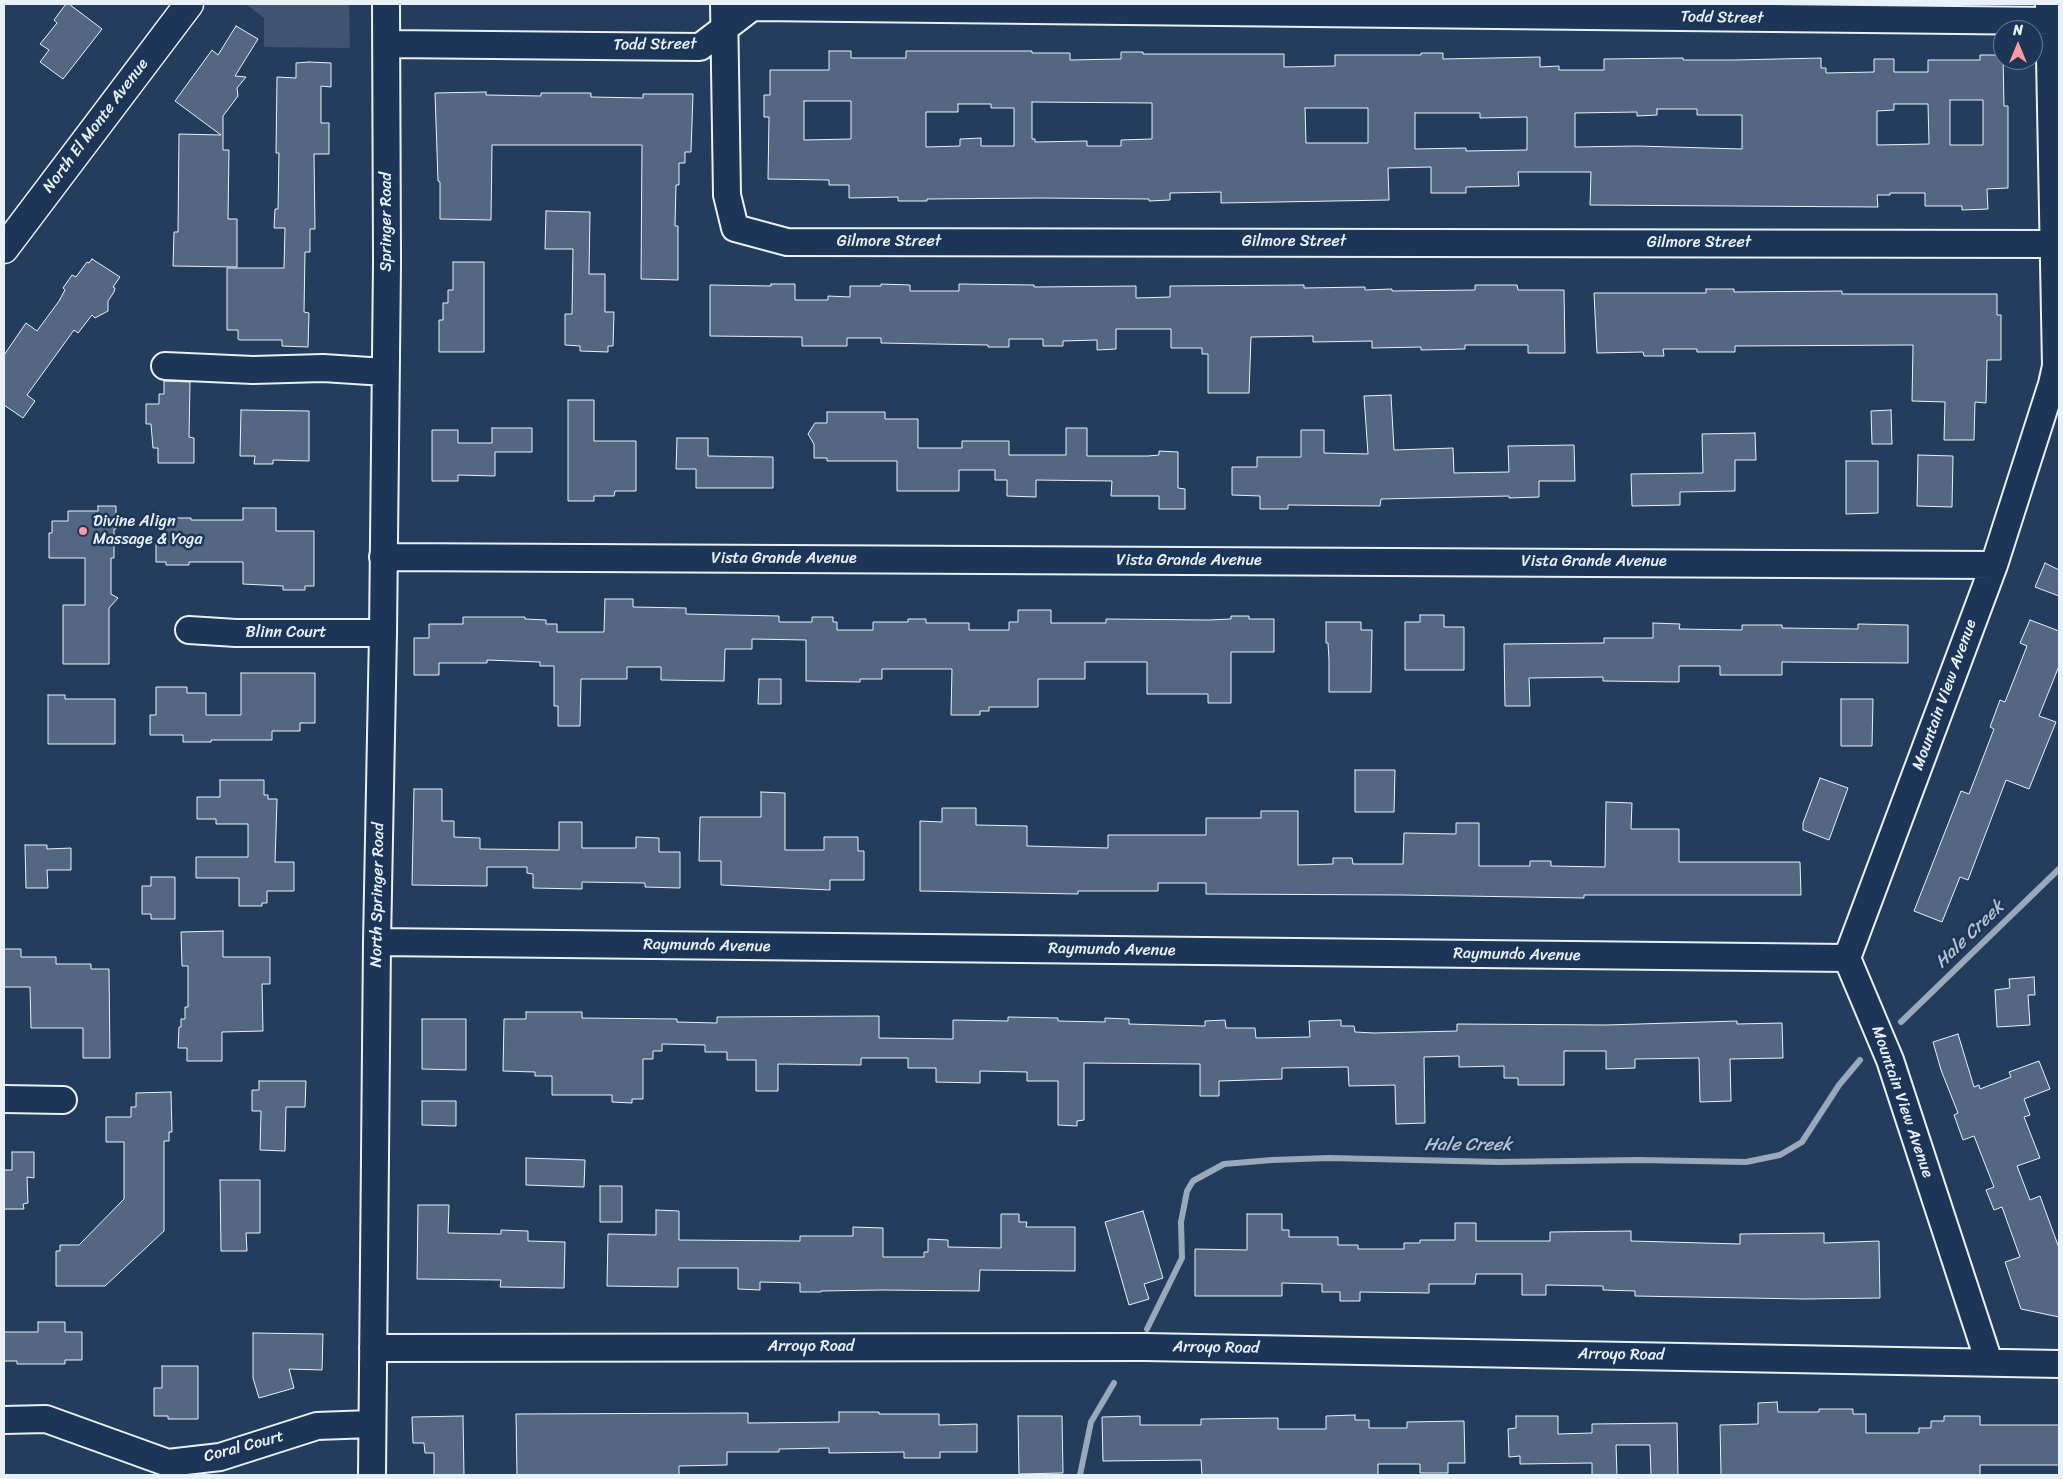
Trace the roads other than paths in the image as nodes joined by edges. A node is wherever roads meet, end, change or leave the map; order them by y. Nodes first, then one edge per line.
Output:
1 (188, 4) edge
2 (386, 4) edge
3 (2051, 8) edge
4 (724, 16) edge
5 (387, 44) junction
6 (6, 241) edge
7 (2054, 244) junction
8 (2057, 281) edge
9 (165, 366) dead end
10 (385, 372) junction
11 (2055, 384) edge
12 (384, 441) joint
13 (383, 557) junction
14 (1994, 565) junction
15 (189, 630) dead end
16 (383, 632) junction
17 (377, 942) junction
18 (1847, 958) junction
19 (4, 1100) edge
20 (63, 1100) dead end
21 (373, 1348) junction
22 (1989, 1362) junction
23 (2059, 1364) edge
24 (4, 1420) edge
25 (371, 1424) junction
26 (372, 1475) edge

1 - 6 main road, North El Monte Avenue
2 - 5 street, Springer Road
3 - 4 street, Todd Street
3 - 7 street, Mountain View Avenue
4 - 5 street, Todd Street
4 - 7 street, Gilmore Street
5 - 10 street, Springer Road
7 - 8 street, Mountain View Avenue
8 - 11 street, Mountain View Avenue
9 - 10 street
10 - 12 street, Springer Road
11 - 14 street, Mountain View Avenue
12 - 13 street, North Springer Road
13 - 14 street, Vista Grande Avenue
13 - 16 street, North Springer Road
14 - 18 street, Mountain View Avenue
15 - 16 street, Blinn Court
16 - 17 street, North Springer Road
17 - 18 street, Raymundo Avenue
17 - 21 street, North Springer Road
18 - 22 street, Mountain View Avenue
19 - 20 street
21 - 22 street, Arroyo Road
21 - 25 street, North Springer Road
22 - 23 street, Arroyo Road
24 - 25 street, Coral Court
25 - 26 street, North Springer Road

